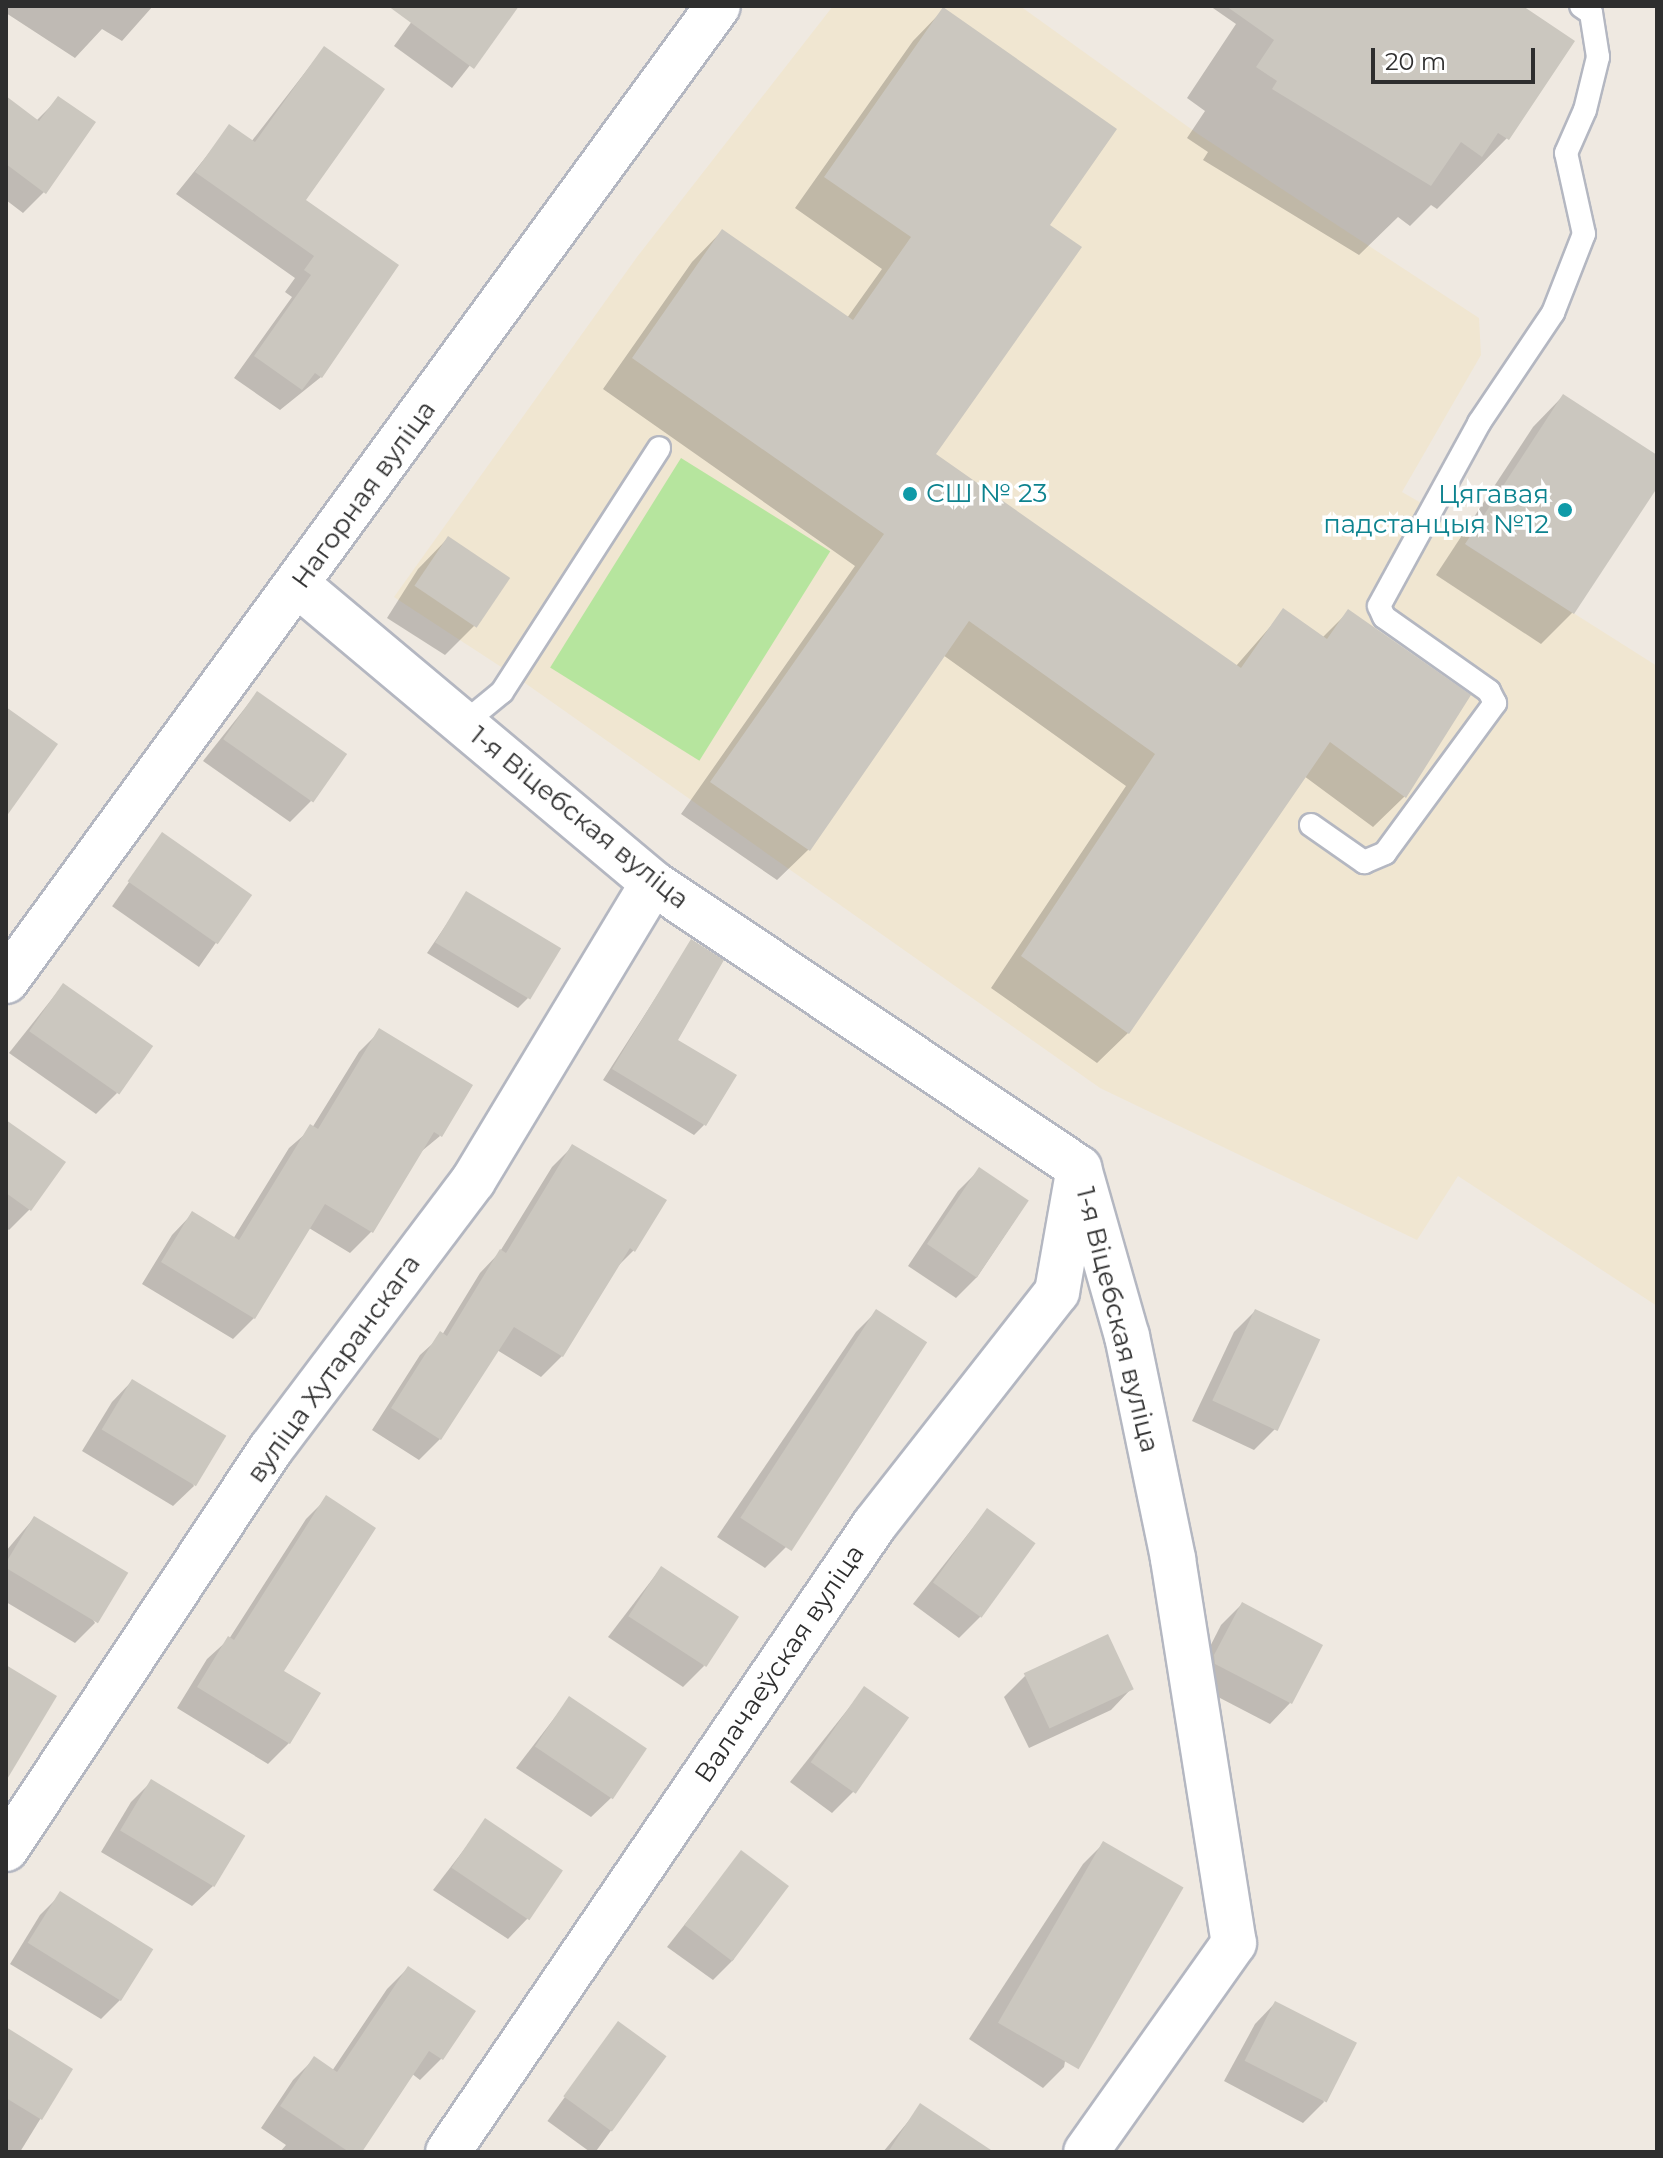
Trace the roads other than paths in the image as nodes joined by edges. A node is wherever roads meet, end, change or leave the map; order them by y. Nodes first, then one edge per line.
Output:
1 (718, 6) edge
2 (1581, 6) edge
3 (659, 448) dead end
4 (299, 586) junction
5 (463, 724) junction
6 (1311, 825) dead end
7 (653, 883) junction
8 (6, 981) edge
9 (1079, 1168) junction
10 (6, 1849) edge
11 (448, 2152) edge
12 (1086, 2152) edge

1 - 4 street, Нагорная вуліца
2 - 6 lane
3 - 5 lane
4 - 5 street, 1-я Віцебская вуліца
4 - 8 street, Нагорная вуліца
5 - 7 street, 1-я Віцебская вуліца
7 - 9 street, 1-я Віцебская вуліца
7 - 10 street, вуліца Хутаранскага
9 - 11 street, Валачаеўская вуліца
9 - 12 street, 1-я Віцебская вуліца

